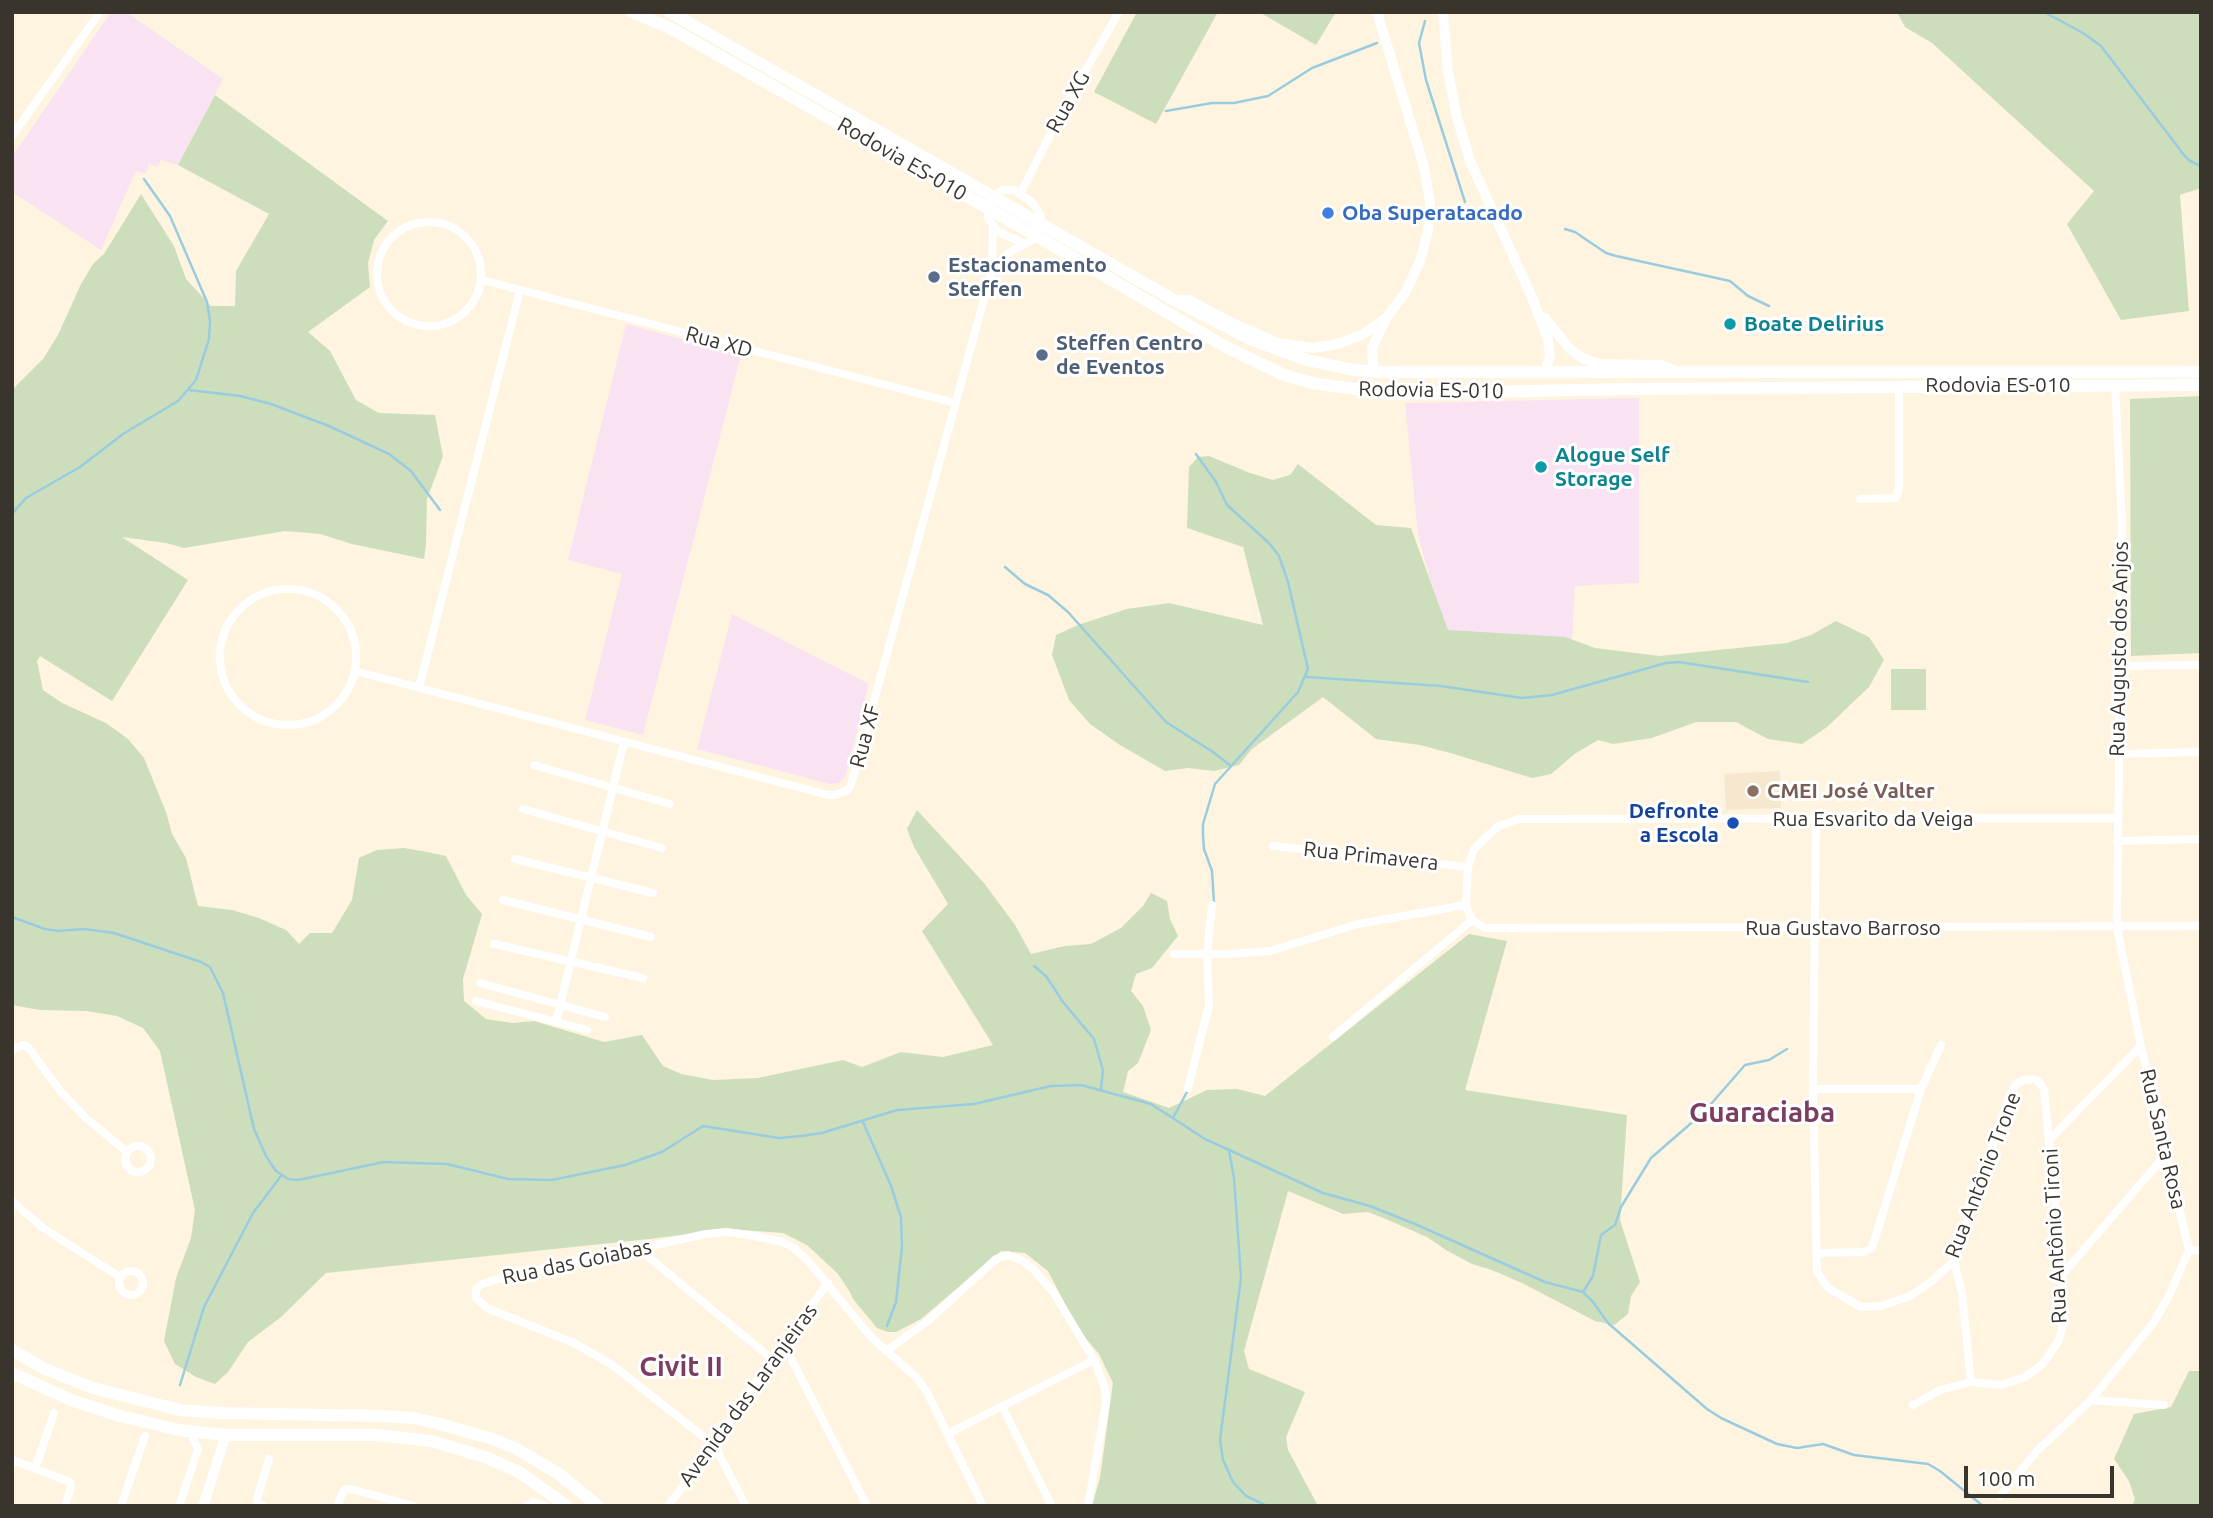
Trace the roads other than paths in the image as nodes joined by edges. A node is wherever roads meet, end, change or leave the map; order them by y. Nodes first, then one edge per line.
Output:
1 (100, 12) edge
2 (632, 12) edge
3 (670, 12) edge
4 (1119, 12) edge
5 (1377, 12) edge
6 (1443, 12) edge
7 (12, 136) edge
8 (1020, 194) junction
9 (994, 196) junction
10 (988, 208) junction
11 (1041, 223) junction
12 (993, 227) junction
13 (1035, 236) junction
14 (1023, 243) junction
15 (992, 270) junction
16 (482, 280) junction
17 (520, 290) junction
18 (1531, 295) junction
19 (1174, 300) junction
20 (1387, 317) junction
21 (1377, 372) junction
22 (2201, 372) edge
23 (1544, 373) junction
24 (1682, 373) junction
25 (2113, 378) junction
26 (2201, 385) edge
27 (1899, 386) junction
28 (1520, 391) junction
29 (1392, 394) junction
30 (955, 403) junction
31 (1860, 499) dead end
32 (2201, 665) edge
33 (2121, 666) junction
34 (355, 671) junction
35 (419, 688) junction
36 (624, 742) junction
37 (2201, 752) edge
38 (2117, 754) junction
39 (534, 765) dead end
40 (614, 789) junction
41 (670, 804) dead end
42 (523, 809) dead end
43 (2118, 818) junction
44 (1816, 819) junction
45 (604, 832) junction
46 (2201, 839) edge
47 (2117, 841) junction
48 (1273, 846) dead end
49 (662, 848) dead end
50 (515, 859) dead end
51 (1468, 867) junction
52 (593, 877) junction
53 (653, 893) dead end
54 (503, 900) dead end
55 (1212, 905) dead end
56 (1466, 905) junction
57 (583, 920) junction
58 (1472, 920) junction
59 (2201, 926) edge
60 (1814, 928) junction
61 (2117, 928) junction
62 (652, 937) dead end
63 (494, 944) dead end
64 (1174, 954) dead end
65 (1207, 954) junction
66 (572, 962) junction
67 (643, 978) dead end
68 (480, 983) dead end
69 (476, 1001) dead end
70 (561, 1005) junction
71 (605, 1017) dead end
72 (556, 1022) junction
73 (587, 1030) dead end
74 (1333, 1037) dead end
75 (1941, 1045) dead end
76 (2141, 1046) junction
77 (12, 1050) edge
78 (1188, 1088) dead end
79 (1813, 1089) junction
80 (1921, 1089) junction
81 (2044, 1089) joint
82 (2050, 1139) junction
83 (127, 1152) dead end
84 (2167, 1153) junction
85 (12, 1201) edge
86 (640, 1250) junction
87 (2189, 1250) junction
88 (2201, 1250) edge
89 (1816, 1252) junction
90 (1954, 1261) junction
91 (2062, 1275) junction
92 (120, 1276) dead end
93 (828, 1283) junction
94 (783, 1343) junction
95 (12, 1350) edge
96 (886, 1351) junction
97 (772, 1359) junction
98 (1094, 1360) junction
99 (12, 1373) edge
100 (1971, 1382) junction
101 (2091, 1400) junction
102 (1913, 1405) dead end
103 (2164, 1405) dead end
104 (1002, 1406) junction
105 (54, 1413) dead end
106 (194, 1432) junction
107 (949, 1433) junction
108 (226, 1435) junction
109 (145, 1436) dead end
110 (714, 1445) junction
111 (269, 1459) dead end
112 (12, 1460) edge
113 (34, 1469) junction
114 (2000, 1496) dead end
115 (65, 1506) edge
116 (121, 1506) edge
117 (179, 1506) edge
118 (203, 1506) edge
119 (264, 1506) edge
120 (337, 1506) edge
121 (414, 1506) edge
122 (526, 1506) edge
123 (545, 1506) edge
124 (567, 1506) edge
125 (598, 1506) edge
126 (668, 1506) edge
127 (746, 1506) edge
128 (867, 1506) edge
129 (983, 1506) edge
130 (1052, 1506) edge
131 (1088, 1506) edge

1 - 7 street
2 - 10 main road, Rodovia ES-010
3 - 9 main road, Rodovia ES-010
4 - 8 street, Rua XG
5 - 20 street
6 - 18 street
8 - 9 street
8 - 11 street
9 - 10 street
9 - 11 main road, Rodovia ES-010
10 - 12 street, Rua XF
10 - 13 main road, Rodovia ES-010
11 - 13 street
11 - 19 main road, Rodovia ES-010
12 - 14 street
12 - 15 street, Rua XF
13 - 14 street
13 - 29 main road, Rodovia ES-010
14 - 15 street
15 - 30 street, Rua XF
16 - 16 street
16 - 17 street, Rua XD
17 - 30 street, Rua XD
17 - 35 street
18 - 23 street
18 - 24 street
19 - 20 street
19 - 21 main road, Rodovia ES-010
20 - 21 street
21 - 23 main road, Rodovia ES-010
21 - 29 main road
22 - 25 main road, Rodovia ES-010
23 - 24 main road, Rodovia ES-010
23 - 28 main road
24 - 25 main road, Rodovia ES-010
25 - 26 main road, Rodovia ES-010
25 - 27 main road, Rodovia ES-010
25 - 33 street, Rua Augusto dos Anjos
27 - 28 main road, Rodovia ES-010
27 - 31 street
28 - 29 main road, Rodovia ES-010
30 - 36 street, Rua XF
32 - 33 street
33 - 38 street, Rua Augusto dos Anjos
34 - 34 street
34 - 35 street, Rua XF
35 - 36 street, Rua XF
36 - 40 street
37 - 38 street
38 - 43 street, Rua Augusto dos Anjos
39 - 40 street
40 - 41 street
40 - 45 street
42 - 45 street
43 - 44 street, Rua Esvarito da Veiga
43 - 47 street, Rua Augusto dos Anjos
44 - 51 street, Rua Esvarito da Veiga
44 - 60 street
45 - 49 street
45 - 52 street
46 - 47 street
47 - 61 street, Rua Augusto dos Anjos
48 - 51 street, Rua Primavera
50 - 52 street
51 - 56 street, Rua Esvarito da Veiga
52 - 53 street
52 - 57 street
54 - 57 street
55 - 65 street
56 - 58 street, Rua Esvarito da Veiga
56 - 65 street
57 - 62 street
57 - 66 street
58 - 60 street, Rua Gustavo Barroso
58 - 74 street
59 - 61 street, Rua Gustavo Barroso
60 - 61 street, Rua Gustavo Barroso
60 - 79 street
61 - 76 street, Rua Santa Rosa
63 - 66 street
64 - 65 street
65 - 78 street
66 - 67 street
66 - 70 street
68 - 70 street
69 - 72 street
70 - 71 street
70 - 72 street
72 - 73 street
75 - 80 street
76 - 82 street
76 - 84 street, Rua Santa Rosa
77 - 83 street
79 - 80 street
79 - 89 street
80 - 89 street
81 - 82 street, Rua Antônio Tironi
81 - 90 street, Rua Antônio Trone
82 - 91 street, Rua Antônio Tironi
84 - 87 street, Rua Santa Rosa
84 - 91 street
85 - 92 street
86 - 93 street, Rua das Goiabas
86 - 97 street
86 - 110 street, Rua das Goiabas
87 - 88 street
87 - 101 street
89 - 90 street, Rua Antônio Trone
90 - 100 street
91 - 100 street, Rua Antônio Tironi
93 - 94 street, Avenida das Laranjeiras
93 - 96 street, Rua das Goiabas
94 - 97 street, Avenida das Laranjeiras
94 - 128 street
95 - 125 main road
96 - 98 street
96 - 107 street, Rua das Goiabas
97 - 110 street, Avenida das Laranjeiras
98 - 104 street
98 - 131 street
99 - 106 main road
100 - 102 street, Rua Antônio Tironi
101 - 103 street
101 - 114 street
104 - 107 street
104 - 130 street
105 - 113 street
106 - 108 main road
106 - 117 street
107 - 129 street, Rua das Goiabas
108 - 118 street
108 - 124 main road
109 - 116 street
110 - 126 street, Avenida das Laranjeiras
110 - 127 street
111 - 119 street
112 - 113 street
113 - 115 street
120 - 121 street
122 - 123 street

